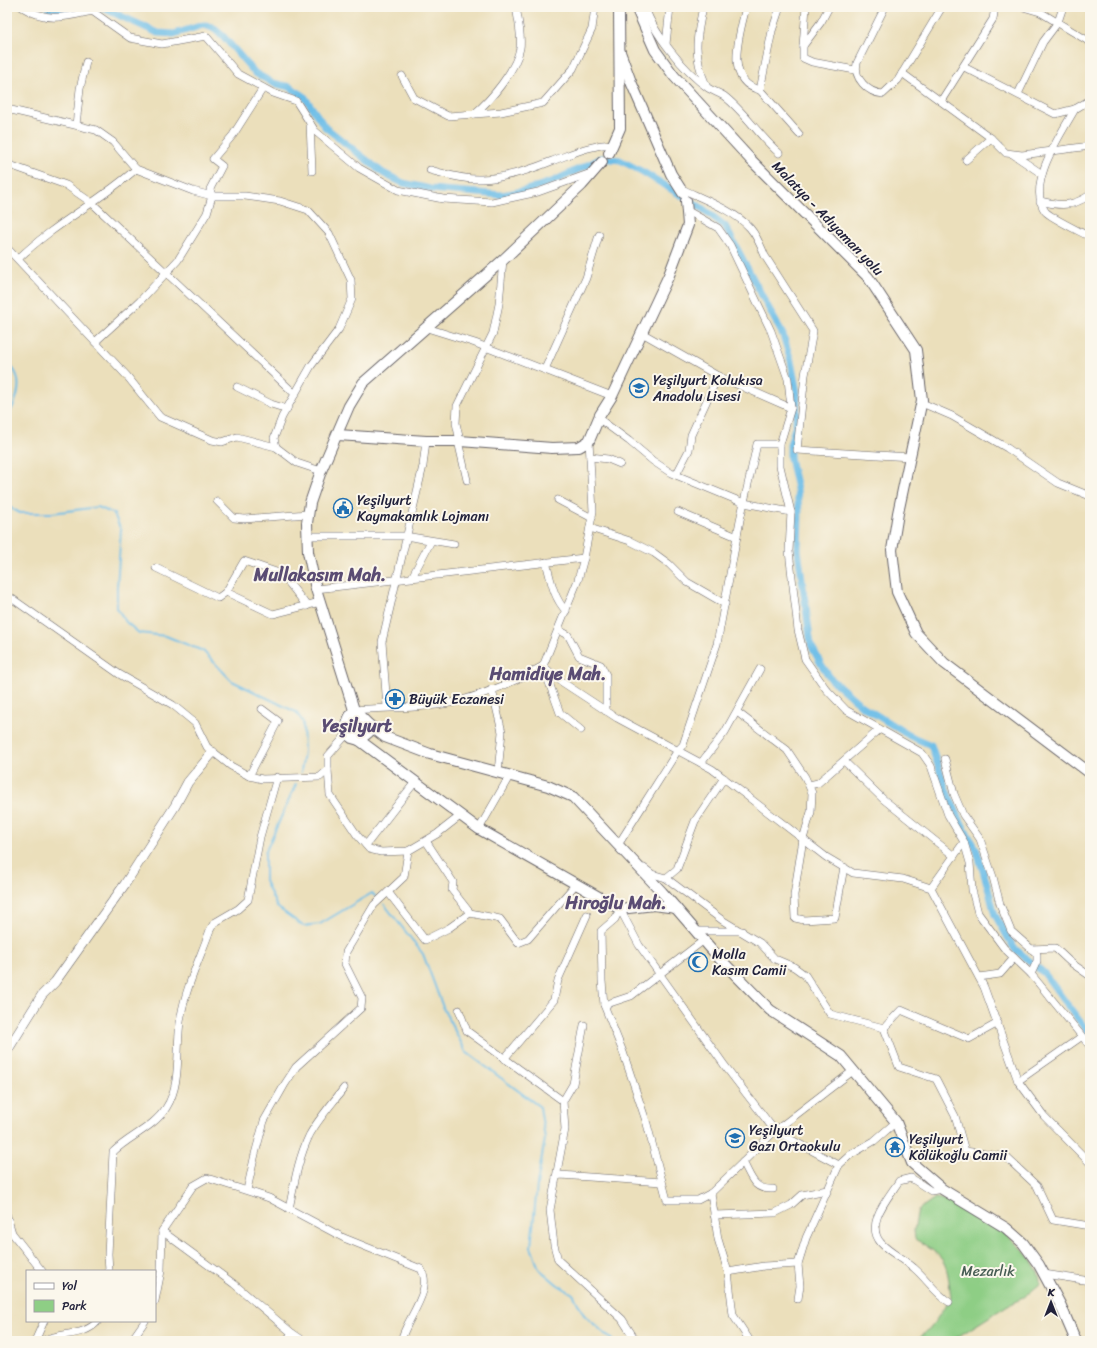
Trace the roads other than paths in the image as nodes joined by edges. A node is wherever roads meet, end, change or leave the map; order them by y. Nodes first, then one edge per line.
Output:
1 (22, 7) edge
2 (516, 7) edge
3 (595, 7) edge
4 (619, 7) edge
5 (636, 7) edge
6 (644, 7) edge
7 (670, 7) edge
8 (703, 7) edge
9 (746, 7) edge
10 (780, 7) edge
11 (806, 7) edge
12 (829, 7) edge
13 (885, 7) edge
14 (942, 7) edge
15 (995, 7) edge
16 (1023, 7) edge
17 (1063, 7) edge
18 (1058, 22) junction
19 (1090, 42) edge
20 (666, 44) junction
21 (803, 46) junction
22 (620, 52) junction
23 (86, 62) dead end
24 (964, 67) junction
25 (855, 70) junction
26 (902, 73) junction
27 (402, 76) dead end
28 (707, 87) junction
29 (263, 88) junction
30 (760, 90) junction
31 (1018, 94) junction
32 (1090, 100) edge
33 (941, 102) junction
34 (7, 109) edge
35 (1075, 109) junction
36 (474, 114) junction
37 (310, 123) junction
38 (76, 125) junction
39 (799, 134) dead end
40 (991, 138) junction
41 (1090, 146) edge
42 (611, 149) junction
43 (1052, 151) junction
44 (779, 153) dead end
45 (1012, 153) junction
46 (966, 160) dead end
47 (602, 162) joint
48 (7, 164) edge
49 (136, 169) junction
50 (430, 170) dead end
51 (312, 171) dead end
52 (594, 171) junction
53 (1042, 174) junction
54 (1090, 195) edge
55 (212, 196) junction
56 (685, 199) junction
57 (1040, 201) junction
58 (92, 203) junction
59 (599, 235) dead end
60 (1090, 237) edge
61 (7, 248) edge
62 (18, 259) junction
63 (503, 260) junction
64 (165, 274) junction
65 (427, 328) junction
66 (642, 333) junction
67 (95, 342) junction
68 (487, 348) junction
69 (545, 369) junction
70 (718, 376) junction
71 (237, 387) dead end
72 (295, 394) junction
73 (612, 396) junction
74 (922, 403) junction
75 (791, 408) junction
76 (287, 409) junction
77 (598, 418) junction
78 (338, 435) junction
79 (426, 441) junction
80 (459, 441) junction
81 (589, 441) junction
82 (780, 444) junction
83 (276, 447) junction
84 (590, 457) junction
85 (910, 457) junction
86 (620, 464) dead end
87 (321, 471) junction
88 (676, 475) junction
89 (468, 480) dead end
90 (1090, 496) edge
91 (558, 500) dead end
92 (217, 501) dead end
93 (744, 503) junction
94 (678, 512) dead end
95 (790, 512) junction
96 (308, 514) junction
97 (592, 518) junction
98 (590, 528) junction
99 (307, 536) junction
100 (405, 536) junction
101 (737, 537) junction
102 (431, 540) junction
103 (454, 544) dead end
104 (584, 558) junction
105 (546, 562) junction
106 (156, 568) dead end
107 (412, 577) junction
108 (396, 579) junction
109 (316, 589) junction
110 (226, 592) junction
111 (7, 594) edge
112 (320, 602) junction
113 (724, 604) junction
114 (307, 606) junction
115 (566, 611) junction
116 (559, 630) junction
117 (543, 666) junction
118 (760, 669) dead end
119 (492, 689) junction
120 (387, 707) junction
121 (262, 709) dead end
122 (354, 710) junction
123 (606, 711) junction
124 (737, 712) junction
125 (369, 725) junction
126 (880, 729) junction
127 (582, 730) dead end
128 (347, 734) junction
129 (360, 740) junction
130 (678, 750) junction
131 (213, 752) junction
132 (945, 759) dead end
133 (844, 761) junction
134 (701, 763) junction
135 (328, 770) junction
136 (498, 772) junction
137 (1090, 773) edge
138 (249, 776) junction
139 (510, 776) junction
140 (277, 777) junction
141 (724, 778) junction
142 (415, 782) junction
143 (809, 785) junction
144 (460, 816) junction
145 (478, 829) junction
146 (803, 839) junction
147 (426, 841) junction
148 (964, 842) junction
149 (366, 845) junction
150 (618, 845) junction
151 (408, 851) junction
152 (629, 856) junction
153 (954, 856) junction
154 (844, 867) junction
155 (666, 878) junction
156 (575, 885) junction
157 (931, 888) junction
158 (388, 892) junction
159 (676, 908) junction
160 (620, 909) junction
161 (470, 913) junction
162 (587, 916) dead end
163 (729, 923) junction
164 (696, 931) junction
165 (742, 931) junction
166 (719, 932) junction
167 (704, 940) junction
168 (1031, 949) junction
169 (1014, 958) junction
170 (1032, 971) junction
171 (660, 974) junction
172 (1090, 976) edge
173 (979, 978) junction
174 (604, 1004) junction
175 (459, 1010) dead end
176 (998, 1023) junction
177 (584, 1025) dead end
178 (884, 1028) junction
179 (1081, 1037) junction
180 (1090, 1046) edge
181 (7, 1051) edge
182 (504, 1059) junction
183 (854, 1070) junction
184 (1018, 1081) junction
185 (344, 1088) dead end
186 (563, 1100) junction
187 (896, 1122) junction
188 (775, 1131) junction
189 (743, 1162) junction
190 (1090, 1164) edge
191 (839, 1165) junction
192 (556, 1177) junction
193 (662, 1182) junction
194 (773, 1189) dead end
195 (942, 1189) junction
196 (247, 1190) junction
197 (827, 1190) junction
198 (711, 1193) junction
199 (289, 1209) junction
200 (714, 1215) junction
201 (7, 1216) edge
202 (1090, 1226) edge
203 (162, 1231) junction
204 (798, 1264) junction
205 (41, 1270) edge
206 (109, 1270) edge
207 (728, 1272) junction
208 (1044, 1274) junction
209 (1090, 1281) edge
210 (156, 1296) edge
211 (798, 1299) dead end
212 (949, 1302) dead end
213 (44, 1322) edge
214 (97, 1322) edge
215 (144, 1322) edge
216 (292, 1333) junction
217 (35, 1341) edge
218 (42, 1341) edge
219 (131, 1341) edge
220 (286, 1341) edge
221 (304, 1341) edge
222 (401, 1341) edge
223 (636, 1341) edge
224 (750, 1341) edge
225 (1076, 1341) edge

1 - 29 street
2 - 36 street
3 - 36 street
4 - 22 main road
5 - 74 main road, Malatya - Adıyaman yolu
6 - 20 street
7 - 20 street
8 - 28 street
9 - 30 street
10 - 30 street
11 - 21 street
12 - 21 street
13 - 25 street
14 - 26 street
15 - 24 street
16 - 18 street
17 - 18 street
18 - 19 street
18 - 31 street
20 - 28 street
21 - 25 street
22 - 42 main road
22 - 56 main road
23 - 38 street
24 - 31 street
24 - 33 street
25 - 26 street
26 - 33 street
27 - 36 street
28 - 44 street
29 - 37 street
29 - 55 street
30 - 39 street
31 - 35 street
32 - 35 street
33 - 40 street
34 - 38 street
35 - 43 street
37 - 51 street
37 - 52 street
38 - 49 street
40 - 45 street
40 - 46 street
41 - 43 street
42 - 47 street
42 - 50 street
43 - 45 street
43 - 53 street
45 - 53 street
47 - 52 main road
48 - 58 street
49 - 55 street
49 - 58 street
52 - 63 main road
53 - 57 street
54 - 57 street
55 - 64 street
55 - 72 street
56 - 66 main road
56 - 75 street
56 - 85 street
57 - 60 street
58 - 62 street
58 - 64 street
59 - 69 street
61 - 62 street
62 - 67 street
63 - 65 main road
63 - 68 street
64 - 67 street
64 - 72 street
65 - 68 street
65 - 78 main road
66 - 70 street
66 - 73 main road
67 - 83 street
68 - 69 street
68 - 80 street
69 - 73 street
70 - 75 street
70 - 88 street
71 - 76 street
72 - 76 street
73 - 77 main road
74 - 85 main road, Malatya - Adıyaman yolu
74 - 90 street
75 - 82 street
76 - 83 street
77 - 81 main road
77 - 88 street
78 - 79 main road
78 - 87 main road
79 - 80 main road
79 - 100 street
80 - 81 main road
80 - 89 street
81 - 84 street
82 - 93 street
82 - 95 street
83 - 87 street
84 - 86 street
84 - 97 street
85 - 137 main road, Malatya - Adıyaman yolu
87 - 96 main road
88 - 93 street
91 - 97 street
92 - 96 street
93 - 95 street
93 - 101 street
94 - 101 street
95 - 126 street
96 - 99 main road
97 - 98 street
98 - 104 street
98 - 113 street
99 - 100 street
99 - 109 main road
100 - 102 street
100 - 108 street
101 - 113 street
102 - 103 street
102 - 107 street
104 - 105 street
104 - 115 street
105 - 107 street
105 - 115 street
106 - 110 street
107 - 108 street
108 - 109 street
108 - 120 street
109 - 112 main road
110 - 114 street
110 - 114 street
111 - 131 street
112 - 114 street
112 - 122 main road
113 - 130 street
115 - 116 street
116 - 117 street
116 - 123 street
117 - 119 street
117 - 123 street
117 - 127 street
118 - 124 street
119 - 120 street
119 - 136 street
120 - 122 street
121 - 138 street
122 - 125 main road
122 - 128 main road
123 - 130 street
124 - 134 street
124 - 143 street
125 - 129 main road
125 - 136 main road
126 - 133 street
126 - 148 street
128 - 129 main road
128 - 135 street
129 - 142 main road
130 - 134 street
130 - 150 street
131 - 138 street
131 - 181 street
132 - 168 street
133 - 143 street
133 - 153 street
134 - 141 street
135 - 140 street
135 - 149 street
136 - 139 main road
138 - 140 street
139 - 145 street
139 - 150 main road
140 - 206 street
141 - 146 street
141 - 155 street
142 - 144 main road
142 - 149 street
143 - 146 street
144 - 145 main road
144 - 147 street
145 - 156 main road
146 - 154 street
146 - 154 street
147 - 151 street
147 - 161 street
148 - 153 street
148 - 169 street
149 - 151 street
150 - 152 main road
151 - 158 street
152 - 155 street
152 - 159 main road
153 - 157 street
154 - 157 street
155 - 163 street
156 - 160 main road
156 - 161 street
157 - 173 street
158 - 161 street
158 - 196 street
159 - 160 main road
159 - 164 main road
160 - 171 street
160 - 174 street
162 - 182 street
163 - 165 street
163 - 166 street
164 - 166 street
164 - 167 main road
165 - 166 street
165 - 178 street
167 - 171 street
167 - 183 main road
168 - 170 street
168 - 172 street
169 - 170 street
169 - 173 street
170 - 179 street
171 - 174 street
171 - 188 street
173 - 176 street
174 - 193 street
175 - 182 street
176 - 178 street
176 - 184 street
177 - 186 street
178 - 202 street
179 - 180 street
179 - 184 street
182 - 186 street
183 - 187 main road
183 - 188 street
184 - 190 street
185 - 199 street
186 - 192 street
187 - 191 street
187 - 195 main road
188 - 189 street
188 - 191 street
189 - 194 street
189 - 198 street
191 - 197 street
192 - 193 street
192 - 223 street
193 - 198 street
195 - 208 main road
195 - 212 street
196 - 199 street
196 - 203 street
197 - 200 street
197 - 204 street
198 - 200 street
199 - 222 street
200 - 207 street
201 - 205 street
203 - 210 street
203 - 216 street
204 - 207 street
204 - 211 street
207 - 224 street
208 - 209 street
208 - 225 main road
213 - 217 street
214 - 218 street
215 - 219 street
216 - 220 street
216 - 221 street

